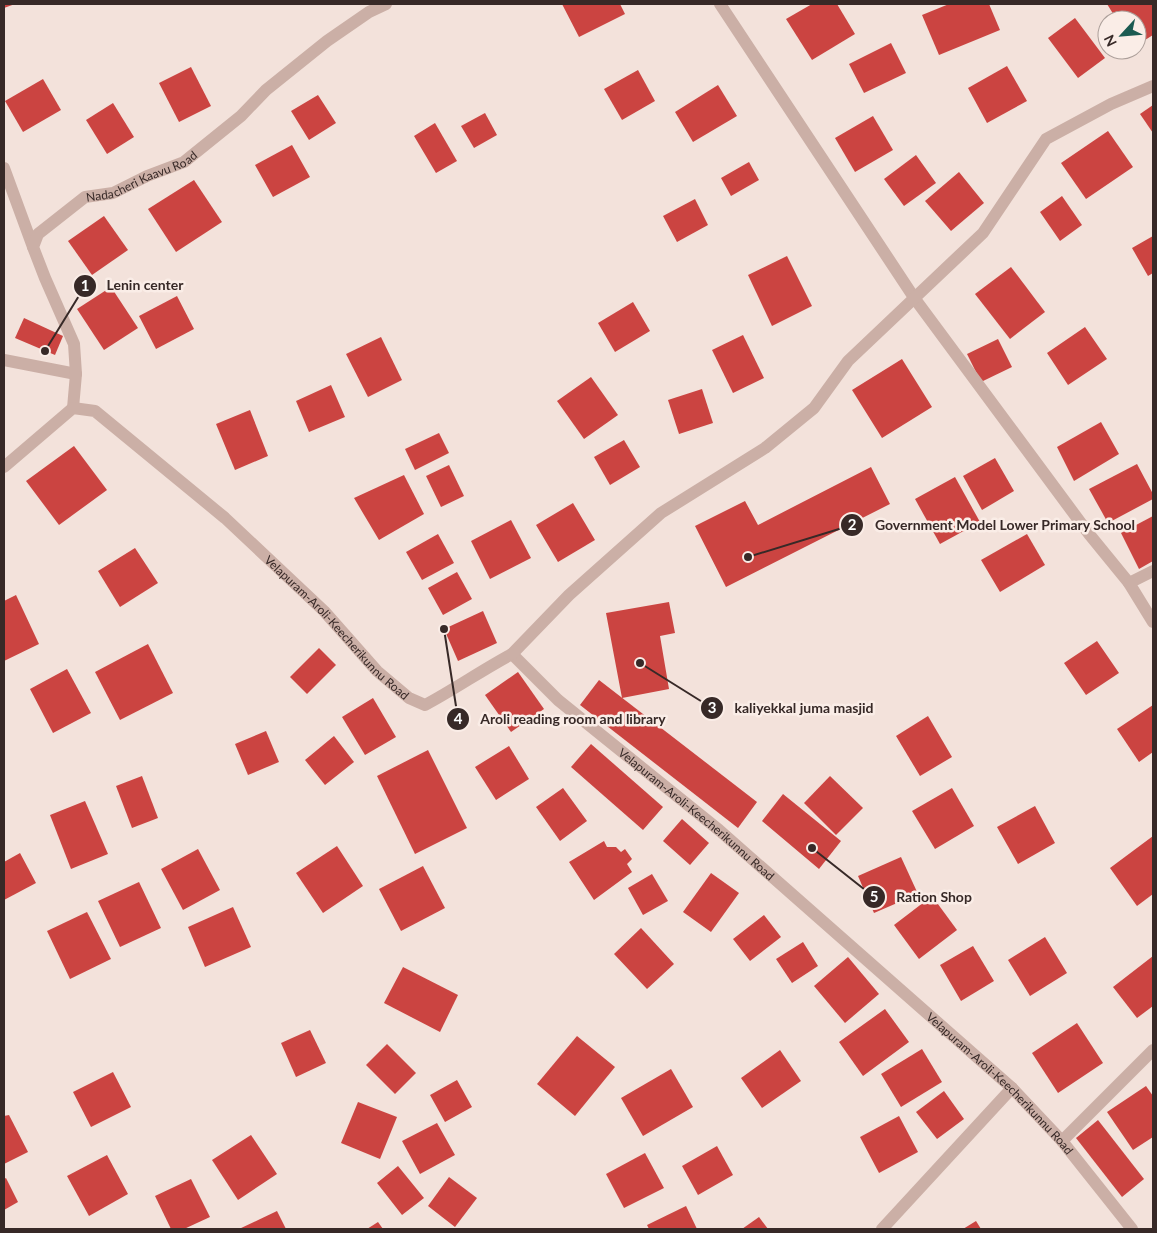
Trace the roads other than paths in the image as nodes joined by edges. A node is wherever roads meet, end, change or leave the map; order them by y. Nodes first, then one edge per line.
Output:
1 (386, 4) edge
2 (720, 4) edge
3 (1153, 86) edge
4 (4, 168) edge
5 (33, 247) junction
6 (915, 299) junction
7 (4, 360) edge
8 (76, 374) junction
9 (73, 408) junction
10 (4, 467) edge
11 (1153, 570) edge
12 (1128, 583) junction
13 (1153, 622) edge
14 (512, 654) junction
15 (1153, 1050) edge
16 (1012, 1088) junction
17 (1062, 1141) junction
18 (882, 1229) edge
19 (1132, 1229) edge

1 - 5 street, Nadacheri Kaavu Road
2 - 6 street
3 - 6 street
4 - 5 street
5 - 8 street
6 - 12 street
6 - 14 street
7 - 8 street
8 - 9 street
9 - 10 street
9 - 14 street, Velapuram-Aroli-Keecherikunnu Road
11 - 12 street
12 - 13 street
14 - 16 street, Velapuram-Aroli-Keecherikunnu Road
15 - 17 street
16 - 17 street, Velapuram-Aroli-Keecherikunnu Road
16 - 18 street
17 - 19 street, Velapuram-Aroli-Keecherikunnu Road

